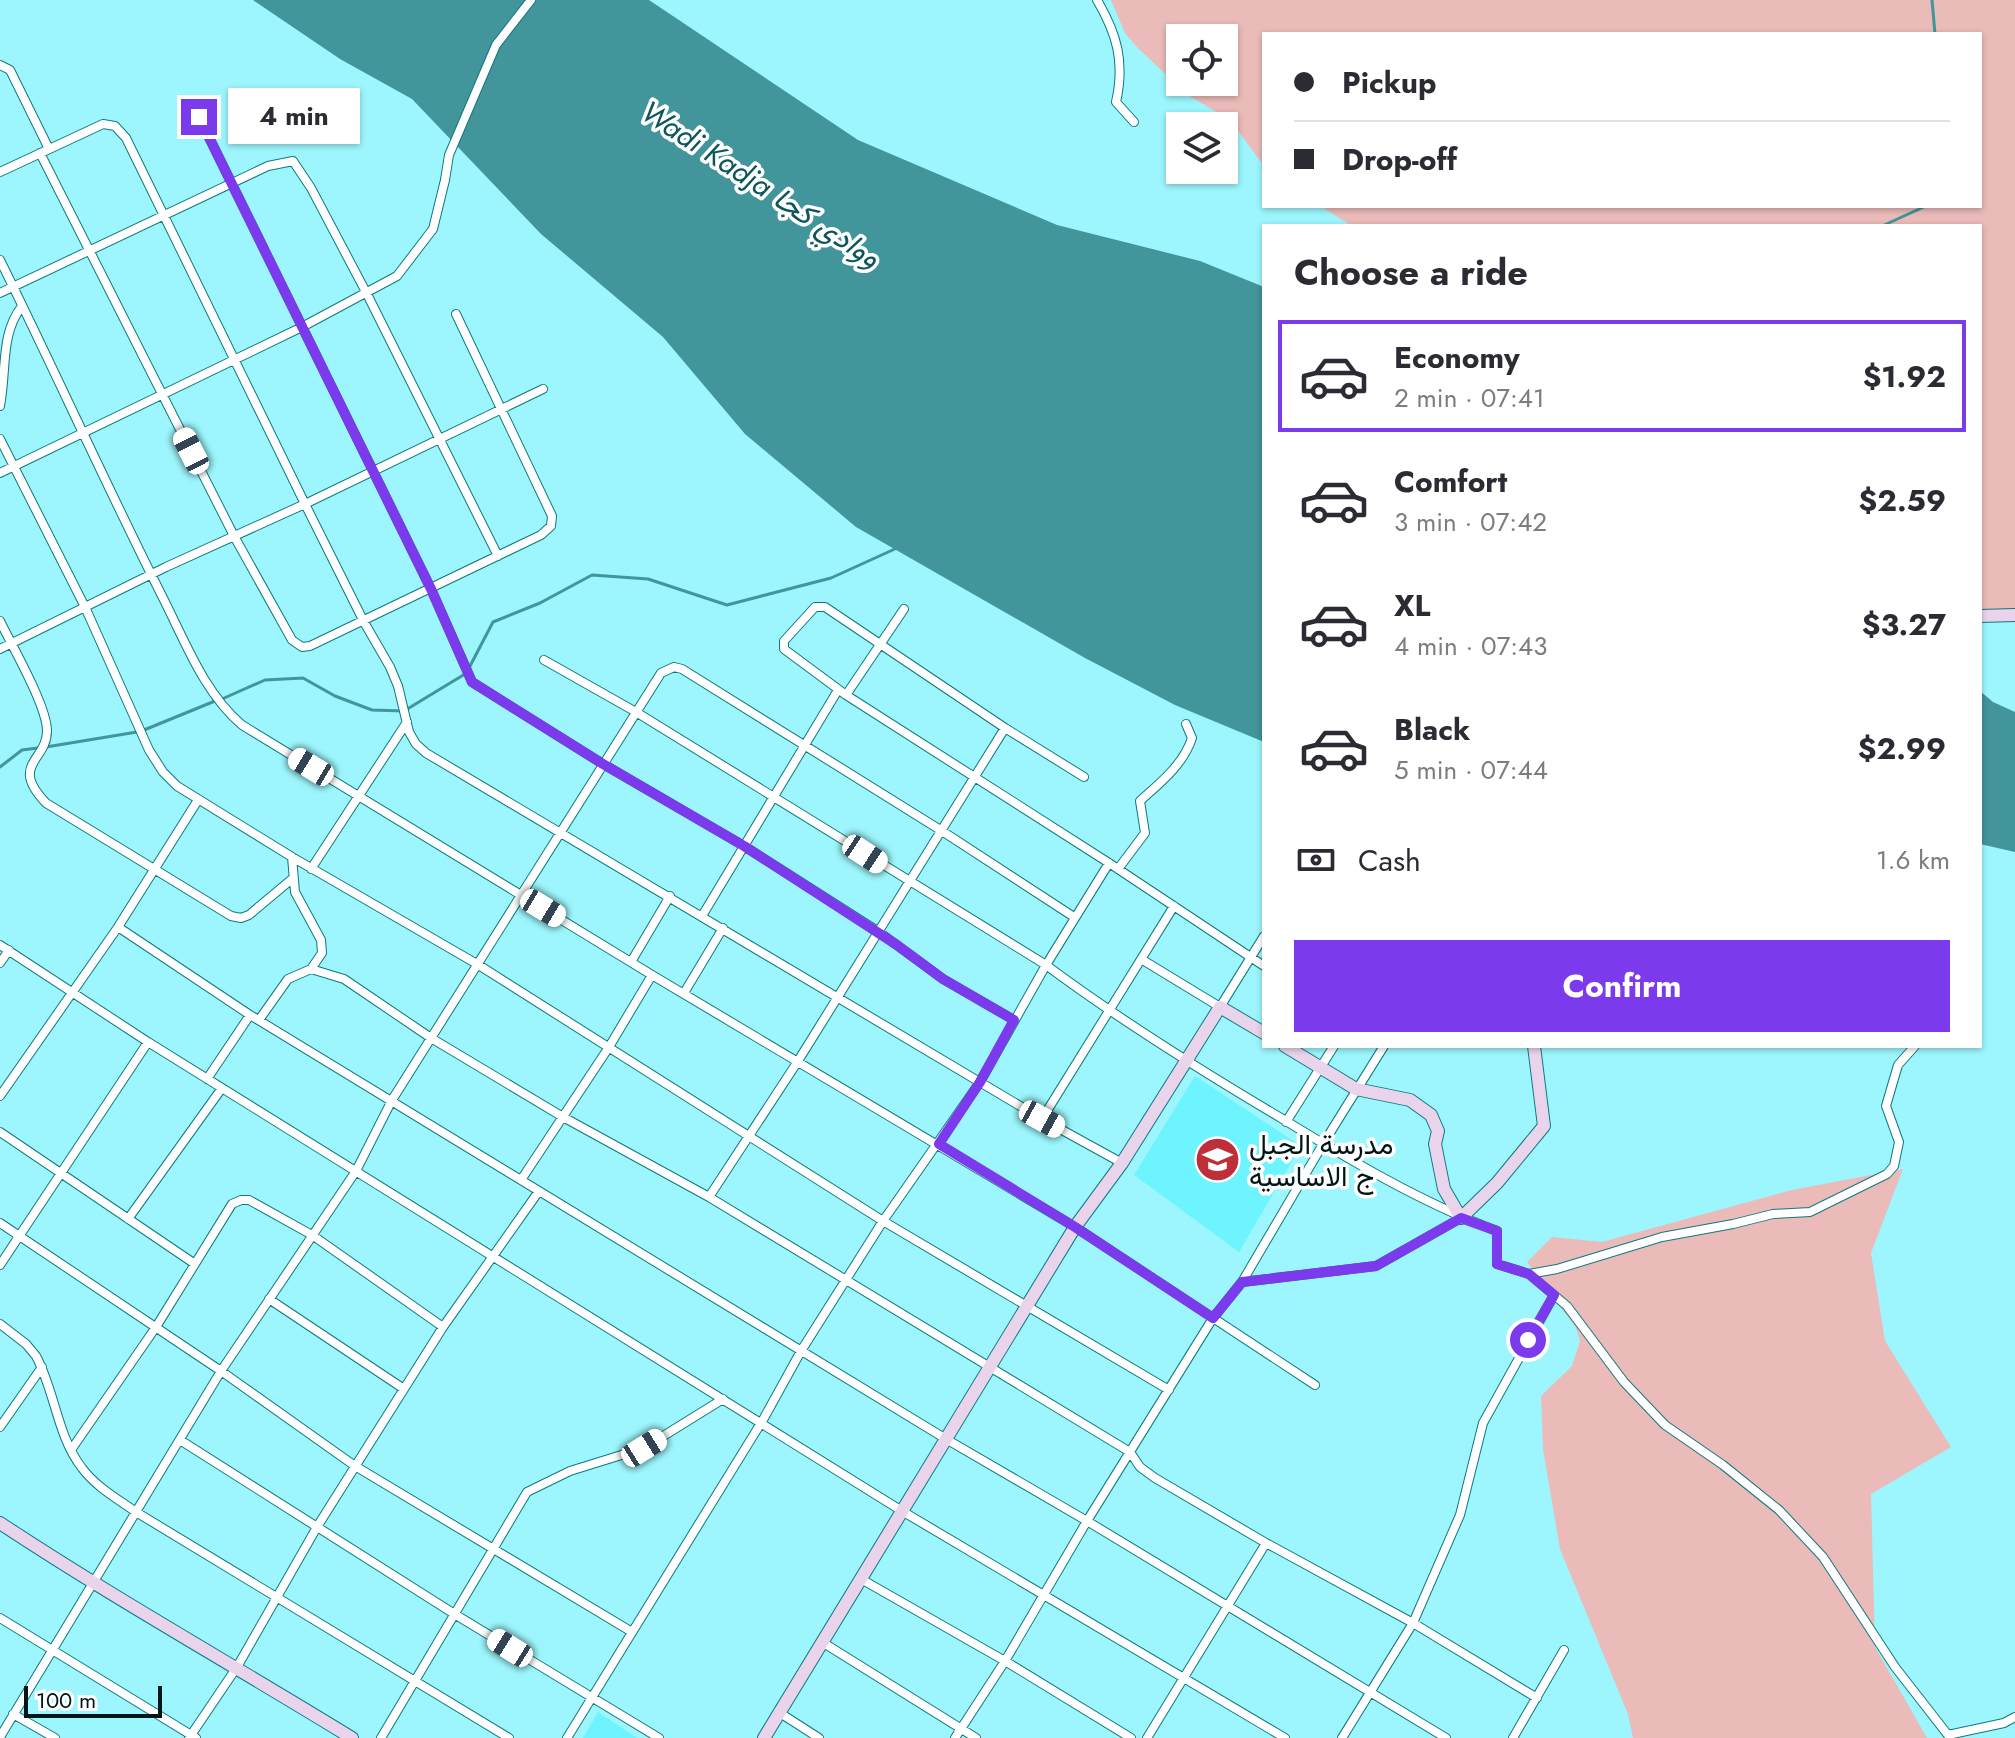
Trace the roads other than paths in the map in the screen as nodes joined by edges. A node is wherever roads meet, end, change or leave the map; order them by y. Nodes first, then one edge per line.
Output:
1 (531, 0) edge
2 (1097, 0) edge
3 (0, 65) edge
4 (199, 117) dead end
5 (1134, 122) dead end
6 (45, 151) junction
7 (0, 172) edge
8 (232, 182) junction
9 (162, 215) junction
10 (90, 250) junction
11 (0, 260) edge
12 (13, 287) junction
13 (0, 293) edge
14 (367, 294) junction
15 (22, 306) junction
16 (456, 314) dead end
17 (302, 327) junction
18 (234, 360) junction
19 (543, 389) dead end
20 (162, 394) junction
21 (0, 406) edge
22 (500, 408) junction
23 (82, 433) junction
24 (438, 438) junction
25 (0, 439) edge
26 (14, 466) junction
27 (371, 472) junction
28 (0, 473) edge
29 (305, 504) junction
30 (234, 536) junction
31 (498, 556) junction
32 (151, 574) junction
33 (431, 589) junction
34 (85, 607) junction
35 (904, 609) dead end
36 (2015, 615) edge
37 (1982, 616) edge
38 (0, 621) edge
39 (364, 622) junction
40 (11, 644) junction
41 (879, 645) junction
42 (0, 649) edge
43 (544, 660) dead end
44 (842, 693) junction
45 (636, 712) junction
46 (407, 721) junction
47 (1186, 724) dead end
48 (1005, 728) junction
49 (805, 746) junction
50 (603, 764) junction
51 (1084, 777) dead end
52 (975, 778) junction
53 (357, 795) junction
54 (774, 797) junction
55 (198, 800) junction
56 (561, 831) junction
57 (942, 831) junction
58 (744, 846) junction
59 (292, 857) junction
60 (1109, 863) junction
61 (155, 869) junction
62 (311, 869) junction
63 (1118, 869) junction
64 (292, 879) junction
65 (910, 883) junction
66 (521, 895) junction
67 (670, 896) junction
68 (1174, 906) junction
69 (702, 916) junction
70 (1074, 917) junction
71 (118, 927) junction
72 (723, 928) junction
73 (879, 932) junction
74 (1262, 939) edge
75 (0, 945) edge
76 (9, 950) junction
77 (1250, 958) junction
78 (1141, 959) junction
79 (631, 962) junction
80 (0, 963) edge
81 (477, 964) junction
82 (1046, 965) junction
83 (1262, 965) edge
84 (311, 969) junction
85 (652, 975) junction
86 (73, 993) junction
87 (684, 993) junction
88 (836, 996) junction
89 (1220, 1007) junction
90 (1107, 1011) junction
91 (250, 1015) junction
92 (259, 1020) junction
93 (1014, 1020) junction
94 (1262, 1032) edge
95 (431, 1038) junction
96 (148, 1042) junction
97 (609, 1047) junction
98 (1288, 1048) edge
99 (1333, 1048) edge
100 (1383, 1048) edge
101 (1534, 1048) edge
102 (1913, 1048) edge
103 (798, 1061) junction
104 (1186, 1062) junction
105 (1320, 1067) junction
106 (207, 1079) junction
107 (980, 1082) junction
108 (222, 1088) junction
109 (1356, 1089) junction
110 (0, 1096) edge
111 (392, 1100) junction
112 (563, 1117) junction
113 (1042, 1119) junction
114 (1286, 1122) junction
115 (0, 1132) edge
116 (750, 1135) junction
117 (939, 1144) junction
118 (1323, 1144) junction
119 (1122, 1163) junction
120 (356, 1171) junction
121 (60, 1175) junction
122 (521, 1180) junction
123 (539, 1191) junction
124 (709, 1197) junction
125 (1461, 1218) junction
126 (128, 1219) junction
127 (883, 1221) junction
128 (0, 1223) edge
129 (1075, 1227) junction
130 (312, 1235) junction
131 (20, 1236) junction
132 (492, 1256) junction
133 (195, 1264) junction
134 (0, 1265) edge
135 (1529, 1274) junction
136 (847, 1280) junction
137 (1242, 1282) junction
138 (1554, 1295) junction
139 (269, 1299) junction
140 (1028, 1306) junction
141 (1213, 1318) junction
142 (0, 1324) edge
143 (156, 1327) junction
144 (443, 1327) junction
145 (801, 1351) junction
146 (42, 1367) junction
147 (992, 1367) junction
148 (221, 1371) junction
149 (1315, 1385) dead end
150 (404, 1389) junction
151 (1169, 1390) junction
152 (723, 1399) junction
153 (761, 1423) junction
154 (0, 1427) edge
155 (946, 1439) junction
156 (180, 1440) junction
157 (71, 1450) junction
158 (1130, 1452) junction
159 (355, 1466) junction
160 (902, 1511) junction
161 (136, 1512) junction
162 (1087, 1521) junction
163 (0, 1523) edge
164 (317, 1527) junction
165 (1266, 1543) junction
166 (492, 1549) junction
167 (861, 1579) junction
168 (93, 1584) junction
169 (1045, 1594) junction
170 (277, 1599) junction
171 (1227, 1605) junction
172 (456, 1615) junction
173 (0, 1618) edge
174 (1413, 1623) junction
175 (632, 1632) junction
176 (822, 1642) junction
177 (1564, 1650) dead end
178 (50, 1651) junction
179 (1005, 1661) junction
180 (237, 1667) junction
181 (1184, 1677) junction
182 (415, 1680) junction
183 (1370, 1692) junction
184 (592, 1697) junction
185 (1537, 1698) junction
186 (780, 1713) junction
187 (13, 1714) junction
188 (2015, 1717) edge
189 (960, 1728) junction
190 (0, 1737) edge
191 (192, 1737) edge
192 (55, 1738) edge
193 (352, 1738) edge
194 (381, 1738) edge
195 (509, 1738) edge
196 (567, 1738) edge
197 (659, 1738) edge
198 (764, 1738) edge
199 (819, 1738) edge
200 (955, 1738) edge
201 (976, 1738) edge
202 (1131, 1738) edge
203 (1147, 1738) edge
204 (1285, 1738) edge
205 (1342, 1738) edge
206 (1446, 1738) edge
207 (1513, 1738) edge

1 - 14 street
2 - 5 street
3 - 6 street
4 - 8 street
6 - 7 street
6 - 9 street
6 - 10 street
8 - 9 street
8 - 14 street
8 - 17 street
9 - 10 street
9 - 18 street
10 - 12 street
10 - 20 street
11 - 12 street
12 - 13 street
12 - 15 street
14 - 17 street
14 - 24 street
15 - 21 street
15 - 23 street
16 - 22 street
17 - 18 street
17 - 27 street
18 - 20 street
18 - 29 street
19 - 22 street
20 - 23 street
20 - 30 street
22 - 24 street
22 - 31 street
23 - 26 street
23 - 32 street
24 - 27 street
24 - 31 street
25 - 26 street
26 - 28 street
26 - 34 street
27 - 29 street
27 - 33 street
29 - 30 street
29 - 39 street
30 - 32 street
30 - 39 street
31 - 33 street
32 - 34 street
32 - 53 street
33 - 39 street
33 - 50 street
34 - 40 street
34 - 55 street
35 - 41 street
36 - 37 main road
38 - 40 street
39 - 46 street
40 - 42 street
40 - 61 street
41 - 44 street
41 - 44 street
41 - 48 street
43 - 45 street
44 - 49 street
44 - 52 street
45 - 49 street
45 - 50 street
45 - 54 street
46 - 53 street
46 - 56 street
47 - 63 street
48 - 51 street
48 - 52 street
49 - 54 street
49 - 57 street
50 - 56 street
50 - 58 street
52 - 57 street
52 - 60 street
53 - 62 street
53 - 66 street
54 - 58 street
54 - 65 street
55 - 59 street
55 - 61 street
56 - 66 street
56 - 67 street
57 - 65 street
57 - 70 street
58 - 69 street
58 - 73 street
59 - 62 street
59 - 64 street
60 - 63 street
60 - 70 street
61 - 64 street
61 - 71 street
62 - 81 street
63 - 68 street
64 - 84 street
65 - 73 street
65 - 82 street
66 - 79 street
66 - 81 street
67 - 69 street
67 - 79 street
68 - 77 street
68 - 78 street
69 - 72 street
70 - 82 street
71 - 86 street
71 - 91 street
72 - 87 street
72 - 88 street
73 - 88 street
73 - 93 street
74 - 77 street
75 - 76 street
76 - 80 street
76 - 86 street
77 - 83 street
77 - 89 street
78 - 89 street
78 - 90 street
79 - 85 street
81 - 95 street
81 - 97 street
82 - 90 street
82 - 93 street
84 - 92 street
84 - 95 street
85 - 87 street
85 - 97 street
86 - 96 street
86 - 110 street
87 - 103 street
88 - 103 street
88 - 107 street
89 - 94 main road
89 - 104 main road
90 - 104 street
90 - 113 street
91 - 92 street
91 - 106 street
92 - 111 street
93 - 107 street
95 - 111 street
95 - 112 street
96 - 106 street
96 - 121 street
97 - 112 street
97 - 116 street
98 - 105 main road
99 - 105 street
100 - 109 street
101 - 125 main road
102 - 135 street
103 - 116 street
103 - 117 street
104 - 114 street
104 - 119 main road
105 - 109 main road
105 - 114 street
106 - 108 street
107 - 113 street
107 - 117 street
108 - 120 street
108 - 126 street
109 - 118 street
109 - 125 main road
111 - 120 street
111 - 122 street
112 - 122 street
112 - 124 street
113 - 119 street
114 - 118 street
115 - 121 street
116 - 124 street
116 - 127 street
117 - 127 street
117 - 129 street
118 - 125 street
118 - 137 street
119 - 129 main road
120 - 130 street
120 - 132 street
121 - 126 street
121 - 131 street
122 - 123 street
123 - 132 street
123 - 145 street
124 - 136 street
125 - 135 street
125 - 137 street
126 - 133 street
127 - 136 street
127 - 140 street
128 - 131 street
129 - 140 main road
129 - 141 street
130 - 133 street
130 - 139 street
130 - 144 street
131 - 134 street
131 - 143 street
132 - 144 street
132 - 152 street
133 - 143 street
135 - 138 street
136 - 145 street
136 - 147 street
137 - 141 street
138 - 174 street
138 - 188 street
139 - 148 street
139 - 150 street
140 - 147 main road
140 - 151 street
141 - 149 street
141 - 151 street
142 - 146 street
143 - 148 street
143 - 157 street
144 - 150 street
145 - 153 street
145 - 155 street
146 - 154 street
146 - 157 street
147 - 155 main road
147 - 158 street
148 - 156 street
148 - 159 street
150 - 159 street
151 - 158 street
152 - 153 street
152 - 166 street
153 - 160 street
153 - 175 street
155 - 160 main road
155 - 162 street
156 - 161 street
156 - 164 street
157 - 161 street
158 - 162 street
158 - 165 street
159 - 164 street
159 - 166 street
160 - 167 main road
160 - 169 street
161 - 168 street
161 - 170 street
162 - 169 street
162 - 171 street
163 - 168 main road
164 - 170 street
164 - 172 street
165 - 171 street
165 - 174 street
166 - 172 street
166 - 175 street
167 - 176 main road
167 - 179 street
168 - 178 street
168 - 180 main road
169 - 179 street
169 - 181 street
170 - 180 street
170 - 182 street
171 - 181 street
171 - 183 street
172 - 182 street
172 - 184 street
173 - 178 street
174 - 183 street
174 - 185 street
175 - 184 street
176 - 186 main road
176 - 189 street
177 - 185 street
178 - 187 street
178 - 191 street
179 - 189 street
179 - 202 street
180 - 191 street
180 - 193 main road
181 - 203 street
181 - 204 street
182 - 194 street
182 - 195 street
183 - 205 street
183 - 206 street
184 - 196 street
184 - 197 street
185 - 207 street
186 - 198 main road
186 - 199 street
187 - 190 street
187 - 192 street
189 - 200 street
189 - 201 street

